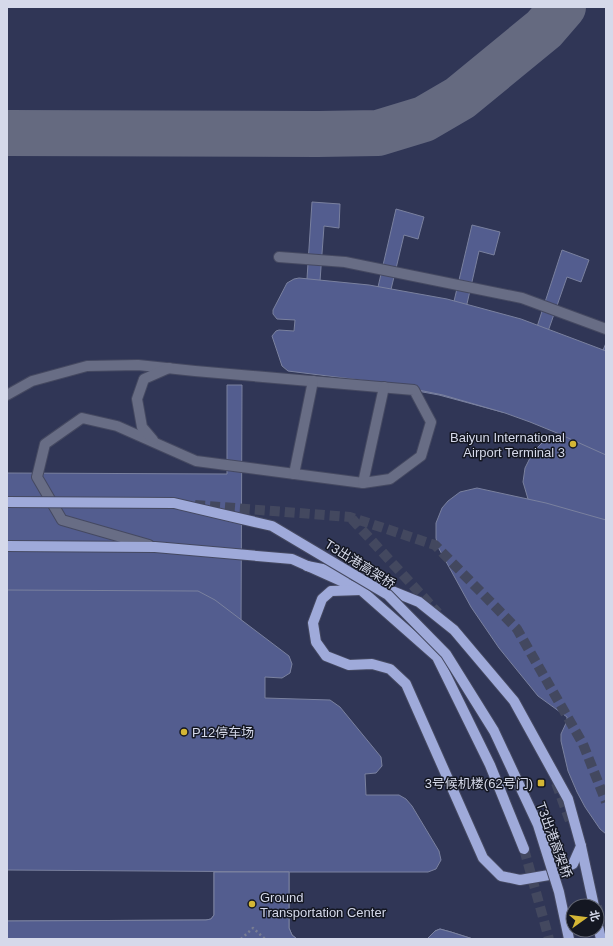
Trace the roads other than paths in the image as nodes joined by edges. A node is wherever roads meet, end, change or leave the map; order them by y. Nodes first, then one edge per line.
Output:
1 (280, 257) dead end
2 (606, 329) edge
3 (170, 368) junction
4 (312, 381) junction
5 (384, 388) junction
6 (7, 395) edge
7 (156, 443) junction
8 (294, 474) junction
9 (363, 483) junction
10 (7, 502) edge
11 (7, 546) edge
12 (155, 547) junction
13 (307, 566) junction
14 (360, 590) junction
15 (581, 846) junction
16 (524, 849) tunnel mouth
17 (592, 898) edge
18 (569, 939) edge

1 - 2 lane
3 - 4 lane
3 - 6 lane
3 - 7 lane
4 - 5 lane
4 - 8 lane
5 - 9 lane
5 - 9 lane
7 - 8 lane
7 - 12 lane
8 - 9 lane
10 - 18 main road, T3出港高架桥, bridge
11 - 12 main road
12 - 13 main road
13 - 14 main road
13 - 15 main road
14 - 15 main road
14 - 16 main road
15 - 17 main road

